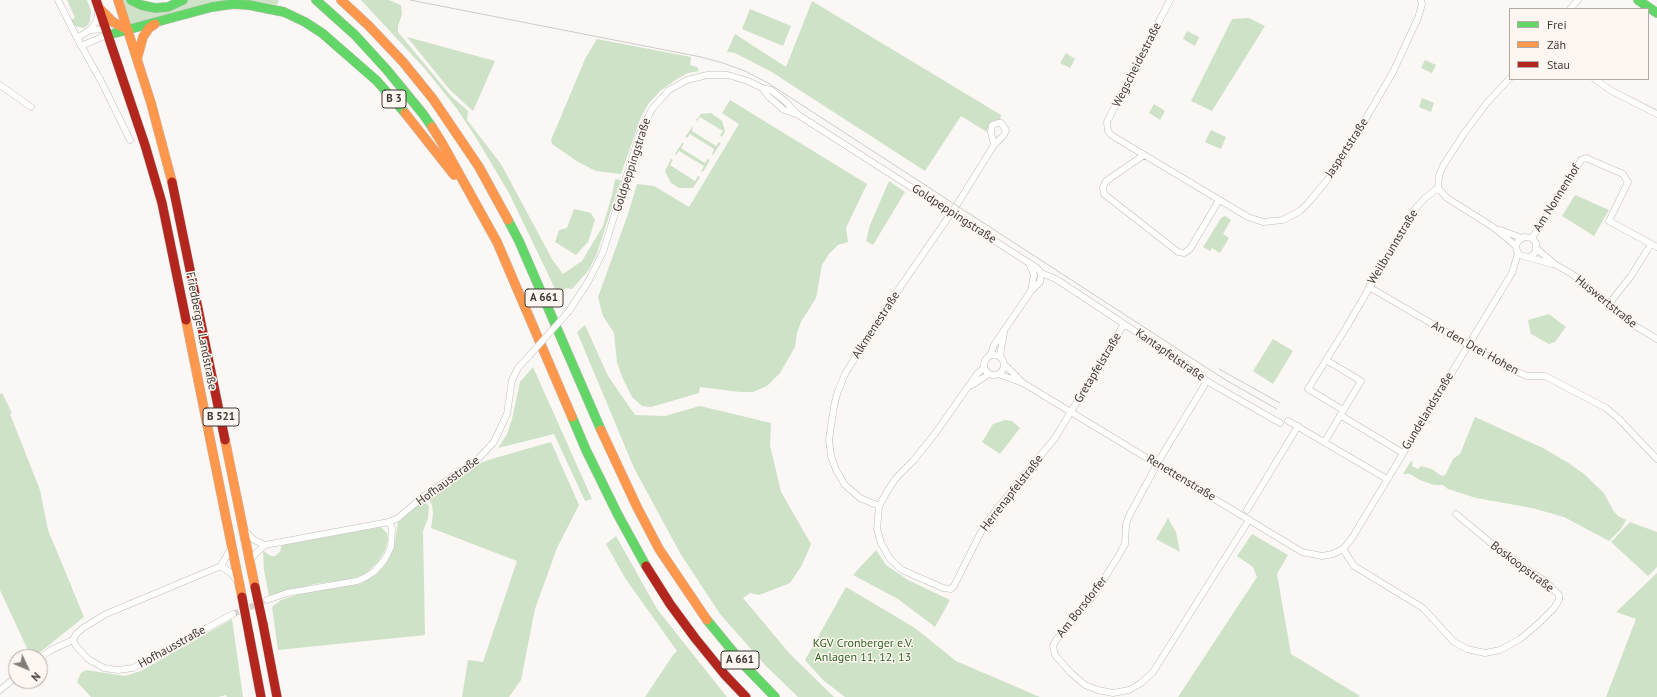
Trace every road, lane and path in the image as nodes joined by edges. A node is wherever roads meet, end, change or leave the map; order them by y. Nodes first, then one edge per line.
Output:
1 (58, 0) edge
2 (131, 0) edge
3 (183, 0) edge
4 (316, 0) edge
5 (341, 0) edge
6 (1170, 0) edge
7 (1421, 0) edge
8 (1578, 0) edge
9 (1638, 0) edge
10 (97, 4) edge
11 (119, 4) edge
12 (1571, 8) edge
13 (1657, 13) edge
14 (159, 21) junction
15 (90, 30) junction
16 (128, 30) junction
17 (113, 31) junction
18 (77, 38) junction
19 (131, 41) junction
20 (81, 46) junction
21 (137, 59) junction
22 (1509, 79) edge
23 (1596, 80) edge
24 (0, 85) edge
25 (31, 107) dead end
26 (1657, 114) edge
27 (1108, 131) joint
28 (130, 140) dead end
29 (994, 145) dead end
30 (1144, 155) junction
31 (1438, 188) junction
32 (1220, 200) junction
33 (476, 202) junction
34 (951, 212) junction
35 (1493, 228) junction
36 (1522, 238) junction
37 (1532, 238) junction
38 (1654, 245) edge
39 (1516, 246) junction
40 (1537, 249) junction
41 (1518, 253) junction
42 (1528, 257) junction
43 (1029, 263) junction
44 (1556, 265) junction
45 (1041, 273) junction
46 (1512, 273) junction
47 (1369, 287) junction
48 (1031, 291) junction
49 (1608, 305) junction
50 (569, 311) joint
51 (1124, 324) junction
52 (1005, 328) junction
53 (1657, 339) edge
54 (1468, 345) junction
55 (990, 356) junction
56 (1000, 356) junction
57 (1326, 360) junction
58 (1004, 364) junction
59 (984, 368) junction
60 (989, 374) junction
61 (998, 374) junction
62 (1205, 380) junction
63 (1023, 383) junction
64 (968, 388) junction
65 (1071, 412) junction
66 (1342, 413) junction
67 (1288, 421) dead end
68 (1280, 423) dead end
69 (1298, 426) junction
70 (1325, 441) junction
71 (1403, 453) junction
72 (1657, 460) edge
73 (1158, 464) junction
74 (1387, 479) junction
75 (879, 506) junction
76 (1247, 510) dead end
77 (1456, 514) dead end
78 (1249, 520) junction
79 (389, 522) junction
80 (244, 529) junction
81 (265, 545) junction
82 (232, 547) junction
83 (1343, 549) junction
84 (250, 563) junction
85 (221, 566) junction
86 (239, 584) junction
87 (267, 600) tunnel mouth
88 (233, 614) tunnel mouth
89 (73, 640) junction
90 (48, 652) edge
91 (8, 684) edge
92 (0, 690) edge
93 (261, 697) edge
94 (278, 697) edge
95 (746, 697) edge
96 (775, 697) edge

1 - 18 street
2 - 3 main road
4 - 33 main road, A 661
5 - 96 main road, A 661
6 - 27 street, Wegscheidestraße
7 - 32 street, Jaspertstraße
8 - 12 street
9 - 13 main road
10 - 15 street
10 - 17 main road
11 - 16 main road, Friedberger Landstraße / B 521
11 - 17 street, Friedberger Landstraße
14 - 16 main road
14 - 21 main road
14 - 33 main road, B 3
15 - 17 street
15 - 18 street
16 - 17 main road
16 - 19 main road, Friedberger Landstraße / B 521
17 - 19 street
17 - 20 street
17 - 82 main road, Friedberger Landstraße / B 521
18 - 20 street
19 - 21 main road, Friedberger Landstraße / B 521
20 - 28 street
21 - 80 main road, Friedberger Landstraße / B 521
22 - 31 street
23 - 26 street
24 - 25 street
27 - 30 street, Jaspertstraße
29 - 34 street, Alkmenestraße
30 - 32 street, Jaspertstraße
30 - 32 street
31 - 35 street
31 - 47 street, Weilbrunnstraße
33 - 95 main road, A 661
34 - 43 street, Goldpeppingstraße
34 - 50 street, Goldpeppingstraße
34 - 75 street, Alkmenestraße
35 - 36 street
35 - 39 street
36 - 37 street
36 - 39 street
37 - 38 street, Am Nonnenhof
37 - 40 street
38 - 49 street, Am Nonnenhof
39 - 41 street
40 - 42 street
40 - 44 street, Huswertstraße
41 - 42 street
41 - 46 street, Gundelandstraße
42 - 44 street, Huswertstraße
42 - 46 street, Gundelandstraße
43 - 45 street, Goldpeppingstraße
43 - 48 street
44 - 49 street, Huswertstraße
45 - 48 street
45 - 51 street, Kantapfelstraße
46 - 54 street, Gundelandstraße
47 - 54 street, An den Drei Hohen
47 - 57 street, Weilbrunnstraße
48 - 52 street
49 - 53 street, Huswertstraße
50 - 79 street, Hofhausstraße, bridge
51 - 62 street, Kantapfelstraße
51 - 65 street, Gretapfelstraße
52 - 55 street
52 - 56 street
54 - 71 street, Gundelandstraße
54 - 72 street, An den Drei Hohen
55 - 56 street
55 - 59 street
56 - 58 street
57 - 66 street, Weilbrunnstraße
57 - 66 street
58 - 61 street
58 - 63 street, Renettenstraße
59 - 60 street
59 - 64 street, Herrenapfelstraße
60 - 61 street
60 - 64 street, Herrenapfelstraße
61 - 63 street, Renettenstraße
62 - 68 street, Kantapfelstraße
62 - 73 street
63 - 65 street, Renettenstraße
64 - 75 street, Herrenapfelstraße
65 - 73 street, Renettenstraße
65 - 75 street, Herrenapfelstraße
66 - 70 street
66 - 71 street
67 - 69 street
69 - 70 street
69 - 76 street
70 - 74 street
71 - 74 street, Gundelandstraße
73 - 78 street, Renettenstraße
73 - 78 street, Am Borsdorfer
74 - 83 street, Gundelandstraße
77 - 83 street, Boskoopstraße
78 - 83 street, Renettenstraße
79 - 81 street, Hofhausstraße
79 - 87 street
80 - 81 street
80 - 84 main road, Friedberger Landstraße / B 521
81 - 84 street
82 - 85 street
82 - 86 main road, Friedberger Landstraße / B 521
84 - 94 main road, Friedberger Landstraße / B 521, bridge
85 - 86 street
85 - 89 street
86 - 93 main road, Friedberger Landstraße / B 521, bridge
88 - 89 street, Hofhausstraße
89 - 90 street
91 - 92 street

